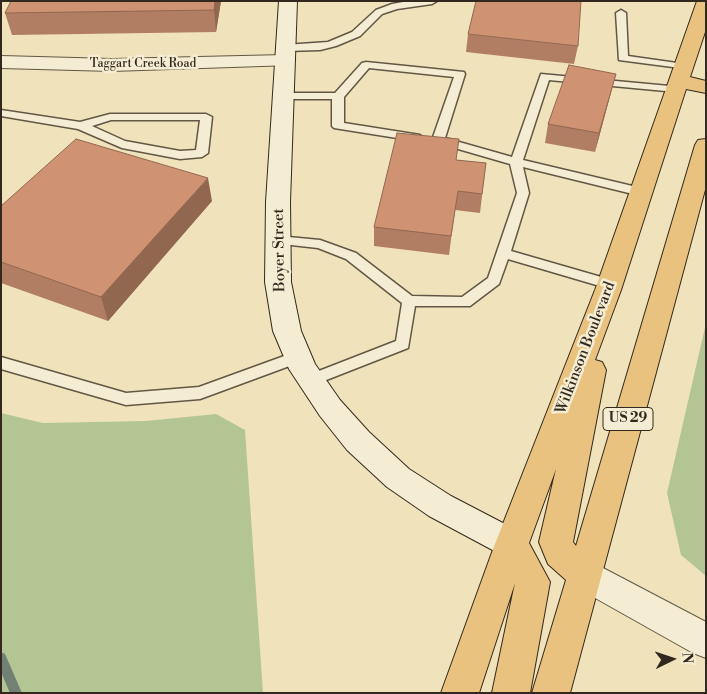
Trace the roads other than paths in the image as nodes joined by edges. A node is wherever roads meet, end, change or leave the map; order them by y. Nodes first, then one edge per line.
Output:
1 (288, 1) edge
2 (432, 1) edge
3 (706, 1) edge
4 (620, 13) dead end
5 (285, 54) junction
6 (1, 62) edge
7 (679, 79) junction
8 (706, 87) edge
9 (283, 96) junction
10 (338, 96) junction
11 (1, 114) edge
12 (81, 126) junction
13 (438, 140) junction
14 (706, 145) edge
15 (516, 162) junction
16 (641, 192) junction
17 (278, 240) junction
18 (503, 253) junction
19 (609, 287) junction
20 (410, 301) junction
21 (298, 357) junction
22 (1, 363) edge
23 (311, 380) junction
24 (512, 544) junction
25 (584, 574) junction
26 (706, 640) edge
27 (460, 693) edge
28 (511, 693) edge
29 (551, 693) edge

1 - 5 main road, Boyer Street
2 - 5 lane
3 - 7 main road, Wilkinson Boulevard
4 - 7 lane
5 - 6 main road, Taggart Creek Road
5 - 9 main road, Boyer Street
7 - 8 main road
7 - 15 lane
7 - 16 main road, Wilkinson Boulevard
9 - 10 lane
9 - 17 main road, Boyer Street
10 - 13 lane
10 - 13 lane
11 - 12 lane
12 - 12 lane
13 - 15 lane
14 - 25 main road, US 29
15 - 16 lane
15 - 18 lane
16 - 19 main road, Wilkinson Boulevard
17 - 20 lane
17 - 21 main road, Boyer Street
18 - 19 lane
18 - 20 lane
19 - 24 main road, Wilkinson Boulevard
19 - 25 main road
20 - 23 lane
21 - 22 lane
21 - 23 main road, Boyer Street
23 - 24 main road, Boyer Street
24 - 27 main road, Wilkinson Boulevard
24 - 28 main road
25 - 26 main road
25 - 29 main road, US 29

